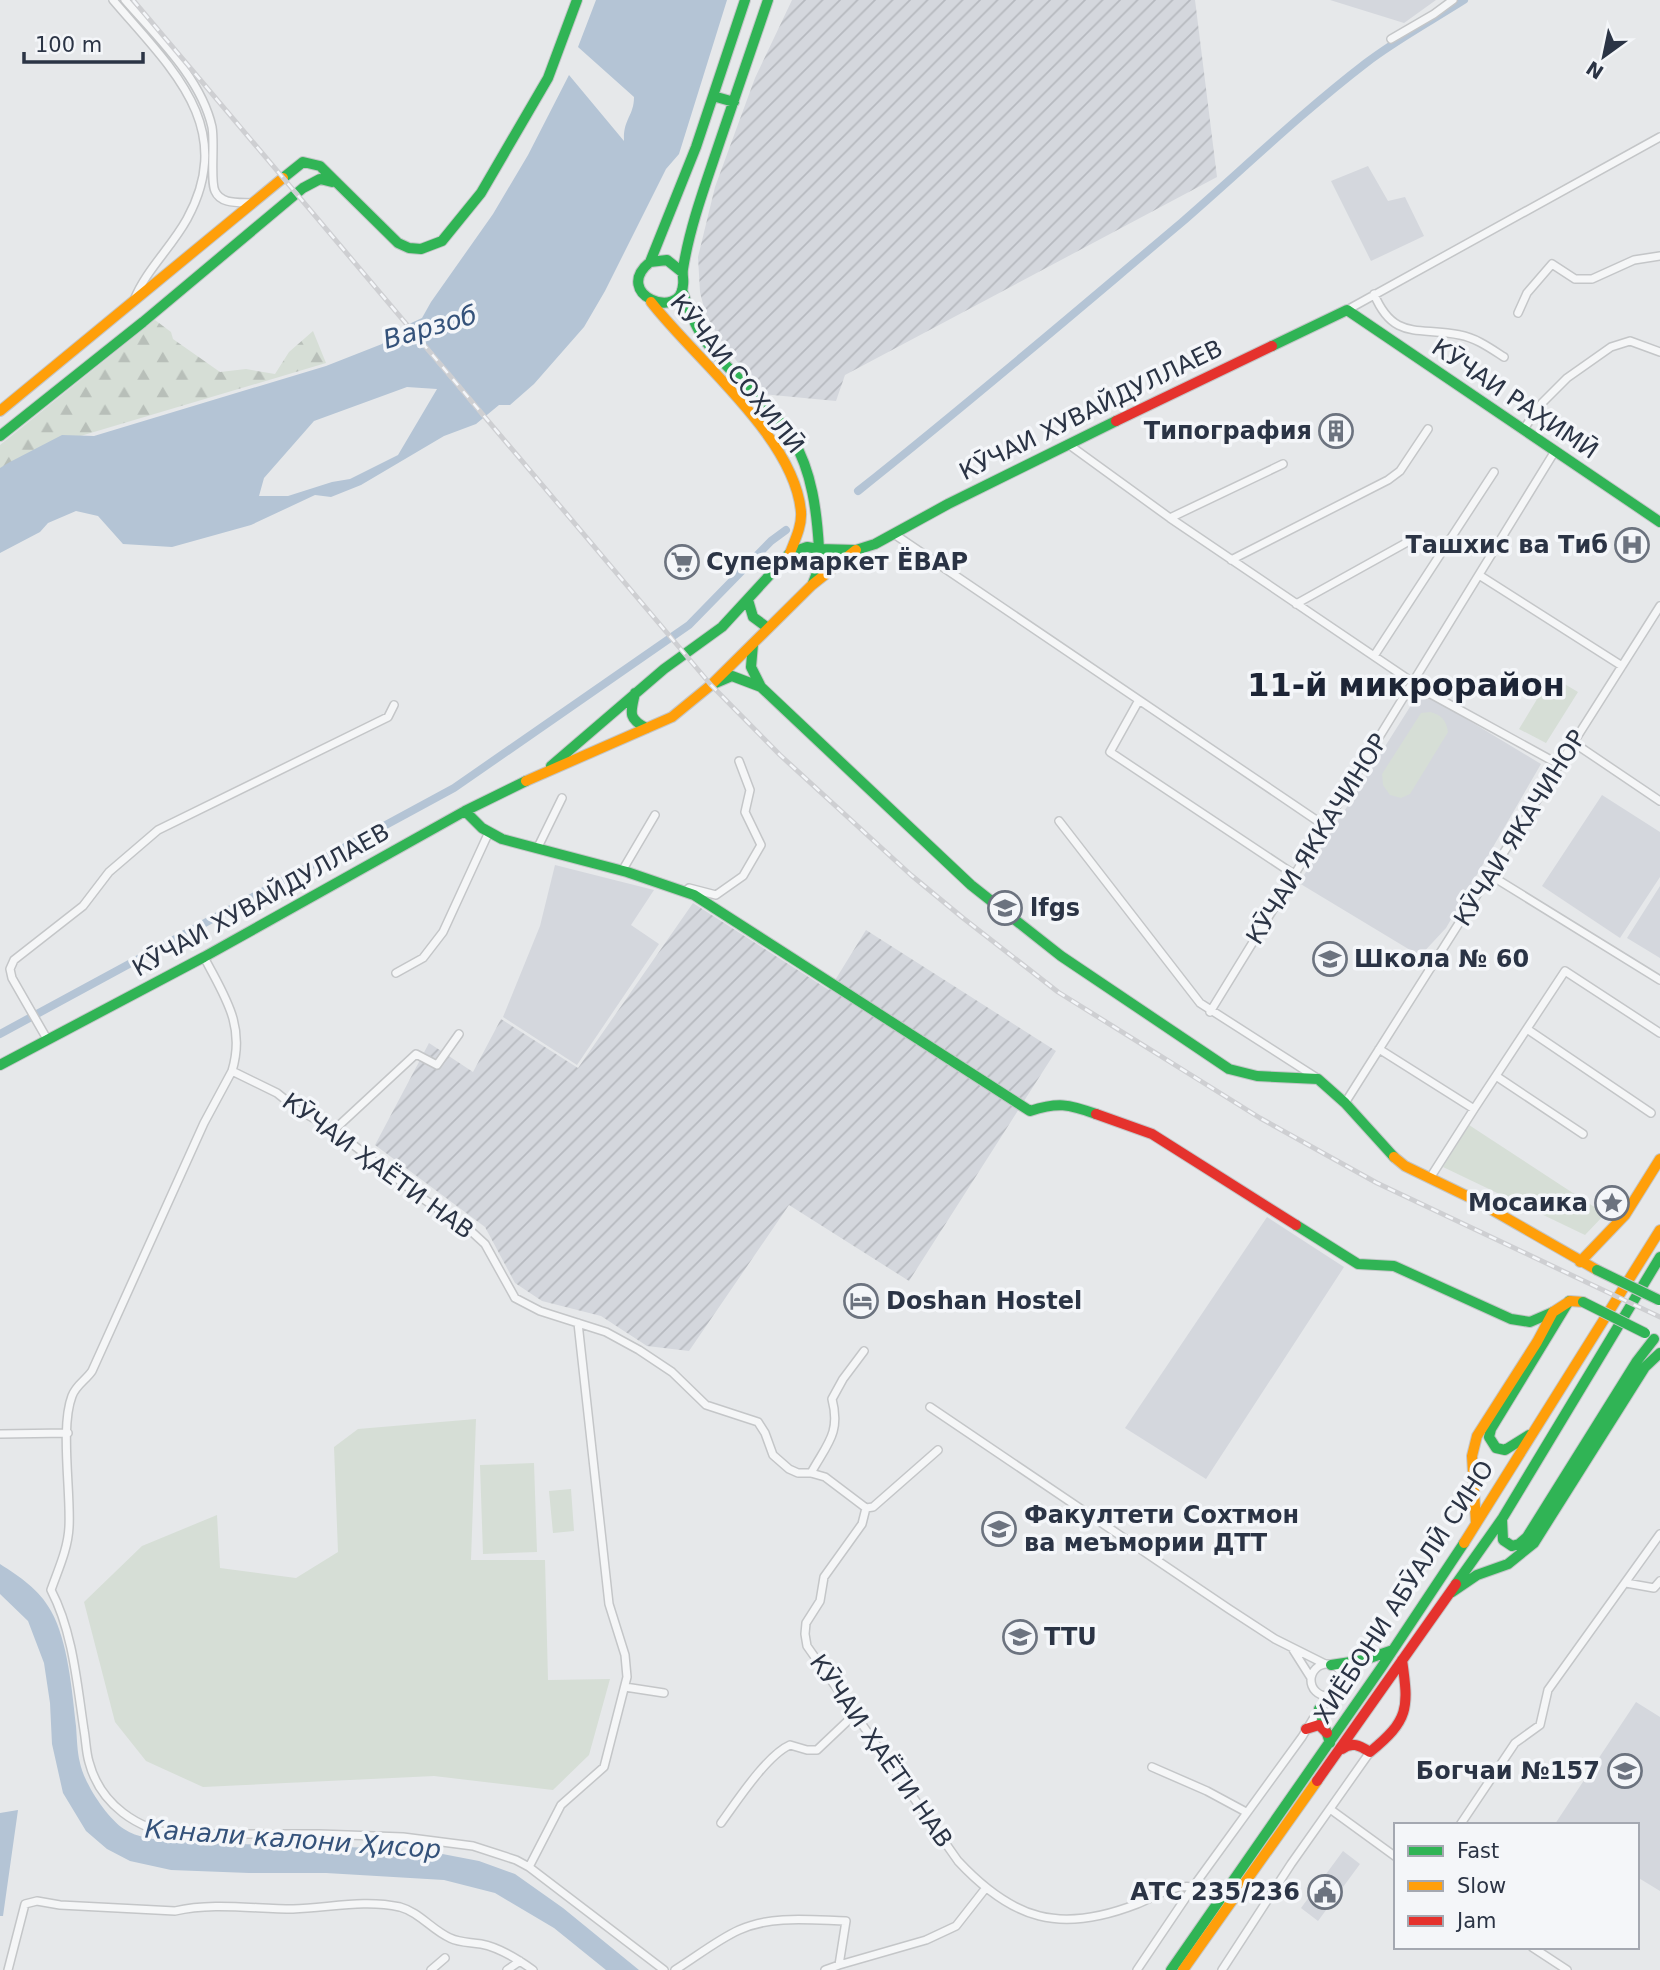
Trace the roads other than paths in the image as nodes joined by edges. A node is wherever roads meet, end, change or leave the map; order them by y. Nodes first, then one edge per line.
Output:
1 (113, 0) edge
2 (125, 0) edge
3 (577, 0) edge
4 (745, 0) edge
5 (768, 0) edge
6 (1453, 0) edge
7 (130, 13) junction
8 (1391, 39) dead end
9 (713, 96) junction
10 (734, 102) junction
11 (1660, 137) edge
12 (336, 184) junction
13 (253, 203) junction
14 (1660, 256) edge
15 (650, 262) junction
16 (682, 272) junction
17 (682, 290) junction
18 (1374, 294) junction
19 (650, 301) junction
20 (131, 305) junction
21 (1347, 310) junction
22 (1518, 313) dead end
23 (143, 322) junction
24 (1660, 352) edge
25 (1504, 357) dead end
26 (0, 411) edge
27 (1427, 429) dead end
28 (1523, 430) junction
29 (0, 436) edge
30 (1068, 444) junction
31 (1555, 451) junction
32 (1283, 464) dead end
33 (1494, 472) dead end
34 (1170, 519) junction
35 (1660, 522) edge
36 (894, 534) junction
37 (1413, 539) dead end
38 (819, 549) junction
39 (856, 550) junction
40 (790, 553) junction
41 (1231, 560) junction
42 (1479, 575) junction
43 (812, 585) junction
44 (748, 600) junction
45 (1296, 604) junction
46 (1660, 606) edge
47 (768, 628) junction
48 (753, 644) junction
49 (1374, 656) junction
50 (1622, 666) junction
51 (1413, 682) junction
52 (711, 685) junction
53 (761, 687) junction
54 (635, 692) junction
55 (1139, 700) junction
56 (394, 705) dead end
57 (646, 728) junction
58 (1574, 743) junction
59 (739, 761) dead end
60 (1560, 765) junction
61 (543, 773) junction
62 (562, 798) dead end
63 (1660, 801) edge
64 (465, 811) junction
65 (656, 815) dead end
66 (1059, 821) dead end
67 (1325, 826) junction
68 (489, 832) junction
69 (537, 849) junction
70 (622, 871) junction
71 (1295, 875) junction
72 (1490, 875) junction
73 (685, 892) junction
74 (204, 957) junction
75 (396, 973) dead end
76 (1660, 980) edge
77 (1210, 1012) junction
78 (1527, 1029) junction
79 (1660, 1033) edge
80 (459, 1034) dead end
81 (47, 1039) junction
82 (1379, 1049) junction
83 (0, 1065) edge
84 (232, 1071) junction
85 (1496, 1076) junction
86 (1318, 1079) junction
87 (1345, 1103) junction
88 (1474, 1110) junction
89 (1651, 1113) dead end
90 (334, 1130) junction
91 (1583, 1134) dead end
92 (1660, 1159) edge
93 (1430, 1178) junction
94 (1660, 1230) edge
95 (1660, 1256) edge
96 (1580, 1262) junction
97 (1660, 1300) edge
98 (1570, 1301) junction
99 (1553, 1312) junction
100 (1530, 1322) junction
101 (578, 1323) junction
102 (1653, 1338) edge
103 (1537, 1342) junction
104 (864, 1351) dead end
105 (1660, 1353) edge
106 (930, 1407) dead end
107 (68, 1433) junction
108 (1533, 1433) junction
109 (0, 1434) edge
110 (938, 1450) dead end
111 (811, 1473) junction
112 (866, 1508) junction
113 (1502, 1519) junction
114 (1476, 1524) junction
115 (1660, 1534) edge
116 (1660, 1581) edge
117 (1626, 1583) junction
118 (1446, 1597) junction
119 (1292, 1648) junction
120 (1393, 1650) junction
121 (1402, 1660) junction
122 (1328, 1664) junction
123 (1311, 1678) junction
124 (625, 1687) junction
125 (1313, 1688) junction
126 (664, 1693) dead end
127 (1336, 1693) junction
128 (1319, 1709) junction
129 (855, 1714) junction
130 (1306, 1729) junction
131 (1330, 1743) junction
132 (1370, 1752) junction
133 (1336, 1755) junction
134 (1152, 1767) dead end
135 (1330, 1809) junction
136 (1246, 1812) junction
137 (721, 1823) dead end
138 (1461, 1823) edge
139 (1394, 1856) edge
140 (529, 1867) junction
141 (1193, 1887) junction
142 (985, 1889) junction
143 (1535, 1949) edge
144 (445, 1958) dead end
145 (523, 1965) edge
146 (839, 1965) junction
147 (8, 1970) edge
148 (431, 1970) edge
149 (507, 1970) edge
150 (533, 1970) edge
151 (664, 1970) edge
152 (675, 1970) edge
153 (825, 1970) edge
154 (1136, 1970) edge
155 (1171, 1970) edge
156 (1183, 1970) edge
157 (1222, 1970) edge
158 (1567, 1970) edge

1 - 7 street
2 - 7 street
3 - 12 street
4 - 9 street, КӮЧАИ СОҲИЛӢ
5 - 10 street, КӮЧАИ СОҲИЛӢ
6 - 8 street
7 - 13 street
7 - 20 street
9 - 10 street
9 - 15 street, КӮЧАИ СОҲИЛӢ
10 - 16 street, КӮЧАИ СОҲИЛӢ
11 - 18 street
12 - 13 street
12 - 23 street
13 - 20 street
14 - 22 street
15 - 16 street, КӮЧАИ СОҲИЛӢ
15 - 19 street, КӮЧАИ СОҲИЛӢ
16 - 17 street, КӮЧАИ СОҲИЛӢ
17 - 19 street, КӮЧАИ СОҲИЛӢ
17 - 38 street, КӮЧАИ СОҲИЛӢ
18 - 21 street
18 - 25 street
19 - 40 street, КӮЧАИ СОҲИЛӢ
20 - 23 street
20 - 26 street
21 - 28 street, КӮЧАИ РАҲИМӢ
21 - 30 street, КӮЧАИ ХУВАЙДУЛЛАЕВ
23 - 29 street
24 - 28 street
27 - 41 street
28 - 31 street, КӮЧАИ РАҲИМӢ
30 - 34 street
30 - 36 street, КӮЧАИ ХУВАЙДУЛЛАЕВ
31 - 35 street, КӮЧАИ РАҲИМӢ
31 - 42 street, КӮЧАИ ЯККАЧИНОР
32 - 34 street
33 - 49 street
34 - 41 street
36 - 39 street, КӮЧАИ ХУВАЙДУЛЛАЕВ
36 - 55 street
37 - 45 street
38 - 39 street, КӮЧАИ ХУВАЙДУЛЛАЕВ
38 - 40 street, КӮЧАИ ХУВАЙДУЛЛАЕВ
38 - 43 street
39 - 43 street, КӮЧАИ ХУВАЙДУЛЛАЕВ
40 - 44 street, КӮЧАИ ХУВАЙДУЛЛАЕВ
41 - 45 street
42 - 50 street
42 - 51 street, КӮЧАИ ЯККАЧИНОР
43 - 47 street, КӮЧАИ ХУВАЙДУЛЛАЕВ
44 - 47 street
44 - 54 street, КӮЧАИ ХУВАЙДУЛЛАЕВ
45 - 49 street
46 - 50 street, КӮЧАИ ЯКАЧИНОР
47 - 48 street, КӮЧАИ ХУВАЙДУЛЛАЕВ
48 - 52 street, КӮЧАИ ХУВАЙДУЛЛАЕВ
48 - 53 street
49 - 51 street
50 - 58 street, КӮЧАИ ЯКАЧИНОР
51 - 60 street
51 - 67 street, КӮЧАИ ЯККАЧИНОР
52 - 53 street
52 - 57 street, КӮЧАИ ХУВАЙДУЛЛАЕВ
53 - 86 street
54 - 57 street
54 - 61 street, КӮЧАИ ХУВАЙДУЛЛАЕВ
55 - 67 street
55 - 71 street
56 - 81 street
57 - 61 street, КӮЧАИ ХУВАЙДУЛЛАЕВ
58 - 60 street, КӮЧАИ ЯКАЧИНОР
58 - 63 street
59 - 73 street
60 - 72 street, КӮЧАИ ЯКАЧИНОР
61 - 64 street, КӮЧАИ ХУВАЙДУЛЛАЕВ
62 - 69 street
64 - 68 street
64 - 74 street, КӮЧАИ ХУВАЙДУЛЛАЕВ
65 - 70 street
66 - 77 street
67 - 71 street, КӮЧАИ ЯККАЧИНОР
68 - 69 street
68 - 75 street
69 - 70 street
70 - 73 street
71 - 77 street, КӮЧАИ ЯККАЧИНОР
72 - 76 street
72 - 82 street, КӮЧАИ ЯКАЧИНОР
73 - 100 street
74 - 81 street, КӮЧАИ ХУВАЙДУЛЛАЕВ
74 - 84 street
77 - 86 street
78 - 79 street
78 - 85 street
78 - 89 street
80 - 90 street
81 - 83 street, КӮЧАИ ХУВАЙДУЛЛАЕВ
82 - 87 street, КӮЧАИ ЯКАЧИНОР
82 - 88 street
84 - 90 street, КӮЧАИ ҲАЁТИ НАВ
84 - 107 street
85 - 88 street
85 - 91 street
86 - 87 street
87 - 93 street
88 - 93 street
90 - 101 street, КӮЧАИ ҲАЁТИ НАВ
92 - 96 street
93 - 96 street
94 - 108 street, ХИЁБОНИ АБӮАЛӢ СИНО
95 - 113 street, ХИЁБОНИ АБӮАЛӢ СИНО
96 - 97 street, bridge
98 - 99 street
98 - 102 street, bridge
98 - 108 street
99 - 100 street
99 - 103 street
100 - 103 street
101 - 111 street, КӮЧАИ ҲАЁТИ НАВ
101 - 124 street
102 - 113 street
103 - 114 street
104 - 111 street
105 - 118 street
106 - 119 street
107 - 109 street
107 - 140 street
108 - 114 street, ХИЁБОНИ АБӮАЛӢ СИНО
110 - 112 street
111 - 112 street, КӮЧАИ ҲАЁТИ НАВ
112 - 129 street, КӮЧАИ ҲАЁТИ НАВ
113 - 118 street, ХИЁБОНИ АБӮАЛӢ СИНО
114 - 120 street, ХИЁБОНИ АБӮАЛӢ СИНО
115 - 117 street
116 - 117 street
117 - 138 street
118 - 121 street, ХИЁБОНИ АБӮАЛӢ СИНО
119 - 122 street
119 - 123 street
120 - 122 street
120 - 131 street, ХИЁБОНИ АБӮАЛӢ СИНО
121 - 132 street
121 - 133 street, ХИЁБОНИ АБӮАЛӢ СИНО
122 - 123 street
122 - 127 street
123 - 125 street
124 - 126 street
124 - 140 street
125 - 127 street
125 - 128 street
127 - 128 street
128 - 130 street
128 - 131 street
129 - 137 street
129 - 142 street, КӮЧАИ ҲАЁТИ НАВ
130 - 131 street
130 - 136 street
131 - 155 street, ХИЁБОНИ АБӮАЛӢ СИНО
132 - 133 street
132 - 135 street
133 - 156 street, ХИЁБОНИ АБӮАЛӢ СИНО
134 - 136 street
135 - 139 street
135 - 157 street
136 - 141 street
140 - 151 street
141 - 142 street, КӮЧАИ ҲАЁТИ НАВ
141 - 154 street
142 - 146 street
143 - 158 street
144 - 148 street
145 - 147 street
145 - 149 street
145 - 150 street
146 - 152 street
146 - 153 street

